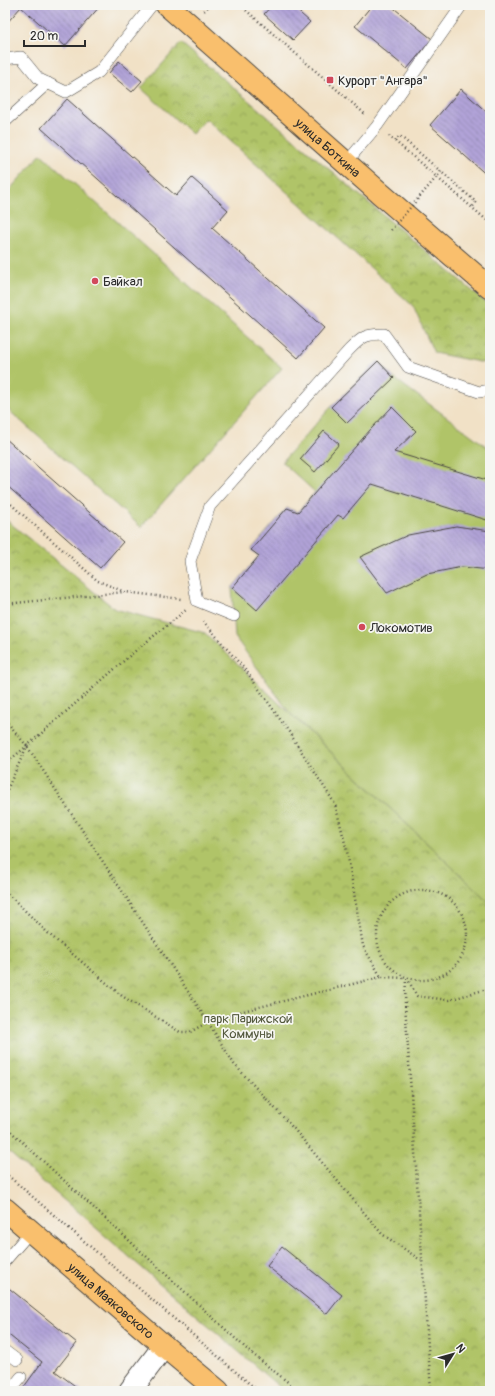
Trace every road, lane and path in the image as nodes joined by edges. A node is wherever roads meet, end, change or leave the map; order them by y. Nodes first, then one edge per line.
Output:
1 (152, 5) edge
2 (167, 5) edge
3 (462, 5) edge
4 (5, 59) edge
5 (48, 83) junction
6 (5, 122) edge
7 (395, 141) dead end
8 (346, 163) junction
9 (441, 172) junction
10 (472, 208) dead end
11 (391, 230) dead end
12 (490, 288) edge
13 (490, 390) edge
14 (5, 499) edge
15 (125, 592) junction
16 (197, 601) junction
17 (5, 604) edge
18 (234, 616) dead end
19 (5, 721) edge
20 (28, 746) junction
21 (5, 764) edge
22 (5, 794) edge
23 (5, 891) edge
24 (381, 977) junction
25 (406, 978) junction
26 (490, 988) edge
27 (208, 1022) junction
28 (5, 1126) edge
29 (5, 1173) edge
30 (5, 1209) edge
31 (31, 1231) junction
32 (5, 1261) edge
33 (422, 1261) junction
34 (164, 1346) junction
35 (5, 1351) edge
36 (17, 1360) dead end
37 (21, 1377) dead end
38 (10, 1391) edge
39 (130, 1391) edge
40 (218, 1391) edge
41 (258, 1391) edge
42 (299, 1391) edge
43 (431, 1391) edge

1 - 5 lane
2 - 8 main road, улица Боткина
3 - 8 lane
4 - 5 lane
5 - 6 lane
7 - 9 path
8 - 12 main road, улица Боткина
9 - 10 path
9 - 11 path, bridge
13 - 16 lane
14 - 15 path
15 - 16 path
15 - 17 path
16 - 18 lane
16 - 20 path
16 - 24 path
19 - 20 path
20 - 21 path
20 - 22 path
20 - 27 path
23 - 27 path
24 - 25 path
24 - 27 path
25 - 25 path
25 - 26 path
25 - 33 path
27 - 33 path
28 - 42 path
29 - 41 path
30 - 31 main road, улица Маяковского
31 - 32 lane
31 - 34 main road, улица Маяковского
33 - 43 path
34 - 39 street
34 - 40 main road, улица Маяковского
35 - 36 lane
37 - 38 lane

